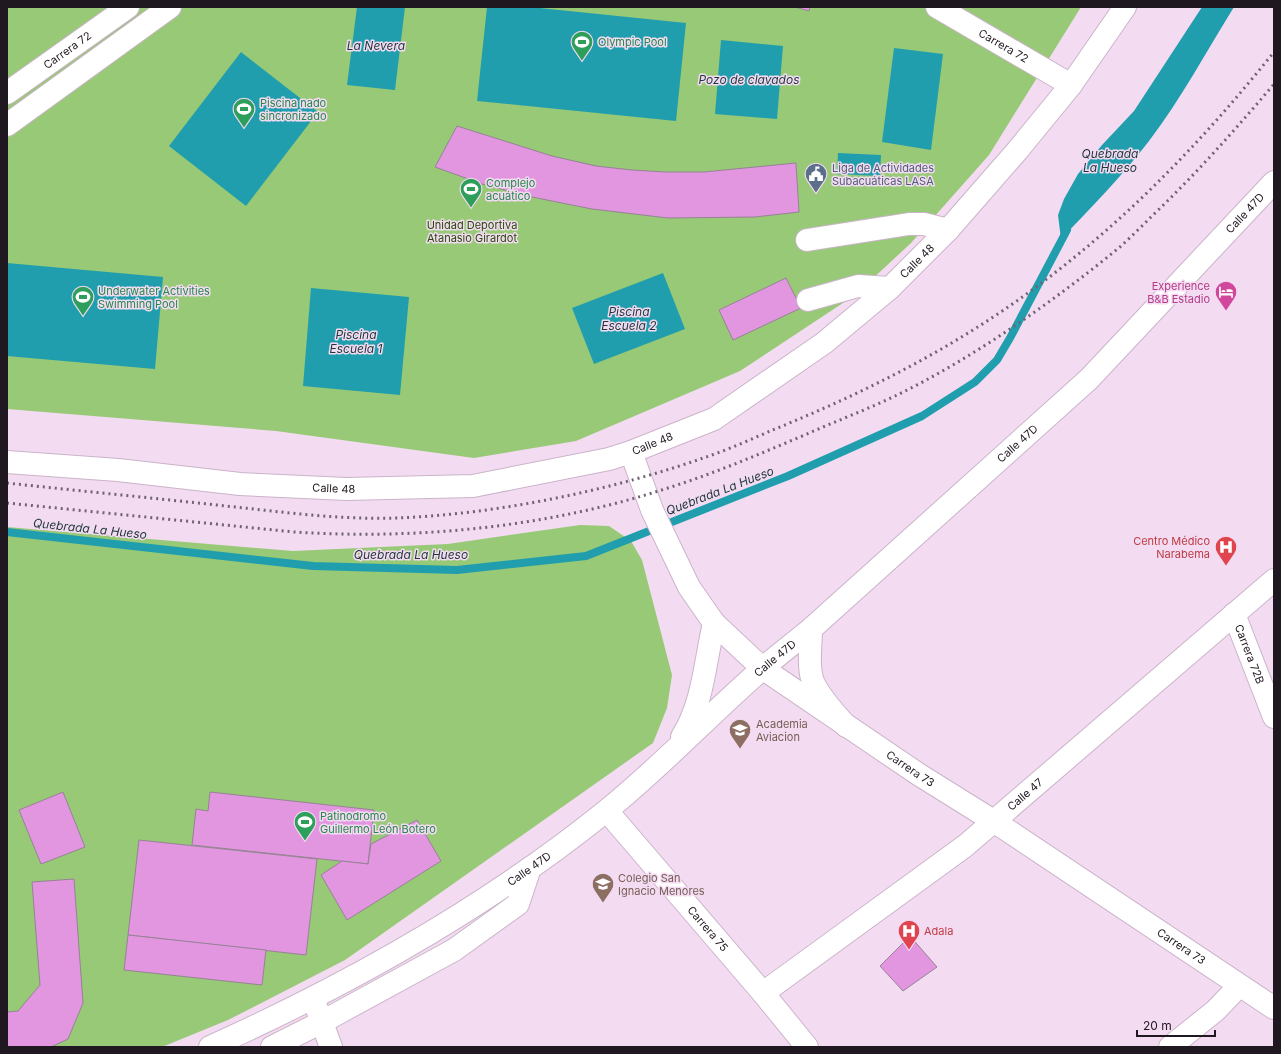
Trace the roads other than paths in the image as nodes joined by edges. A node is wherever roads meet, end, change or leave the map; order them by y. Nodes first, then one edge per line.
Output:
1 (128, 7) edge
2 (170, 7) edge
3 (937, 7) edge
4 (1125, 7) edge
5 (1071, 85) junction
6 (7, 93) edge
7 (7, 125) edge
8 (1274, 182) edge
9 (948, 230) junction
10 (807, 240) dead end
11 (890, 288) junction
12 (808, 300) dead end
13 (631, 452) junction
14 (9, 462) edge
15 (1274, 580) edge
16 (1234, 614) junction
17 (714, 623) junction
18 (811, 629) junction
19 (762, 668) junction
20 (1274, 717) edge
21 (846, 726) junction
22 (672, 754) junction
23 (607, 811) junction
24 (995, 822) junction
25 (530, 868) junction
26 (1239, 986) junction
27 (763, 993) junction
28 (312, 997) junction
29 (1274, 1008) edge
30 (322, 1022) junction
31 (210, 1047) edge
32 (272, 1047) edge
33 (331, 1047) edge
34 (807, 1047) edge
35 (1170, 1047) edge

1 - 6 main road, Carrera 72
2 - 7 main road
3 - 5 main road, Carrera 72
4 - 5 main road, Calle 48
5 - 9 main road, Calle 48
8 - 18 main road, Calle 47D
9 - 10 main road
9 - 11 main road, Calle 48
11 - 12 main road
11 - 13 main road, Calle 48
13 - 14 main road, Calle 48
13 - 17 main road, Carrera 73
15 - 16 main road, Calle 47
16 - 20 main road, Carrera 72B
16 - 24 main road, Calle 47
17 - 19 main road, Carrera 73
17 - 22 main road
18 - 19 main road, Calle 47D
18 - 21 main road
19 - 21 main road, Carrera 73
19 - 22 main road, Calle 47D
21 - 24 main road, Carrera 73
22 - 23 main road, Calle 47D
23 - 25 main road, Calle 47D
23 - 27 main road, Carrera 75
24 - 26 main road, Carrera 73
24 - 27 main road, Calle 47
25 - 28 main road, Calle 47D
25 - 30 main road
26 - 29 main road, Carrera 73
26 - 35 main road
27 - 34 main road, Carrera 75
28 - 30 main road
28 - 31 main road, Calle 47D
30 - 32 main road
30 - 33 main road

